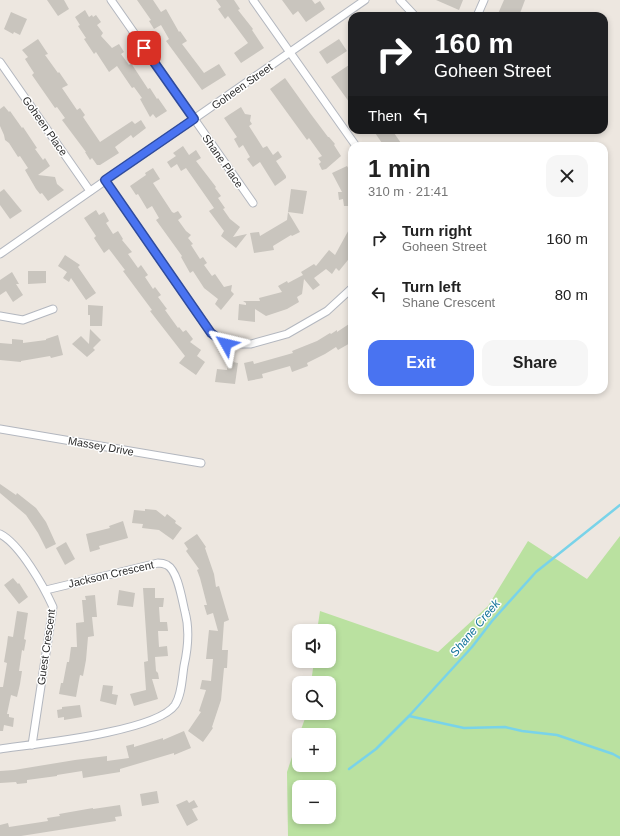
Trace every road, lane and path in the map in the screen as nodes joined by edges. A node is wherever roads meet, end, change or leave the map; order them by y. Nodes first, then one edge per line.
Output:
1 (111, 0) edge
2 (253, 0) edge
3 (365, 0) edge
4 (400, 0) edge
5 (484, 0) edge
6 (411, 12) edge
7 (479, 12) edge
8 (290, 52) junction
9 (0, 62) edge
10 (194, 119) junction
11 (353, 142) edge
12 (105, 180) junction
13 (90, 191) junction
14 (253, 204) dead end
15 (0, 254) edge
16 (348, 292) edge
17 (53, 308) dead end
18 (0, 316) edge
19 (0, 429) edge
20 (201, 463) dead end
21 (0, 534) edge
22 (46, 590) junction
23 (32, 745) junction
24 (0, 749) edge

1 - 10 street, Shane Place
2 - 8 street
3 - 8 street, Goheen Street
4 - 6 street
5 - 7 street
8 - 10 street, Goheen Street
8 - 11 street
9 - 13 street, Goheen Place
10 - 12 street, Goheen Street
10 - 14 street, Shane Place
12 - 13 street, Goheen Street
12 - 16 street
13 - 15 street, Goheen Street
17 - 18 street
19 - 20 street, Massey Drive
21 - 22 street, Guest Crescent
22 - 23 street, Guest Crescent
22 - 23 street, Jackson Crescent
23 - 24 street

